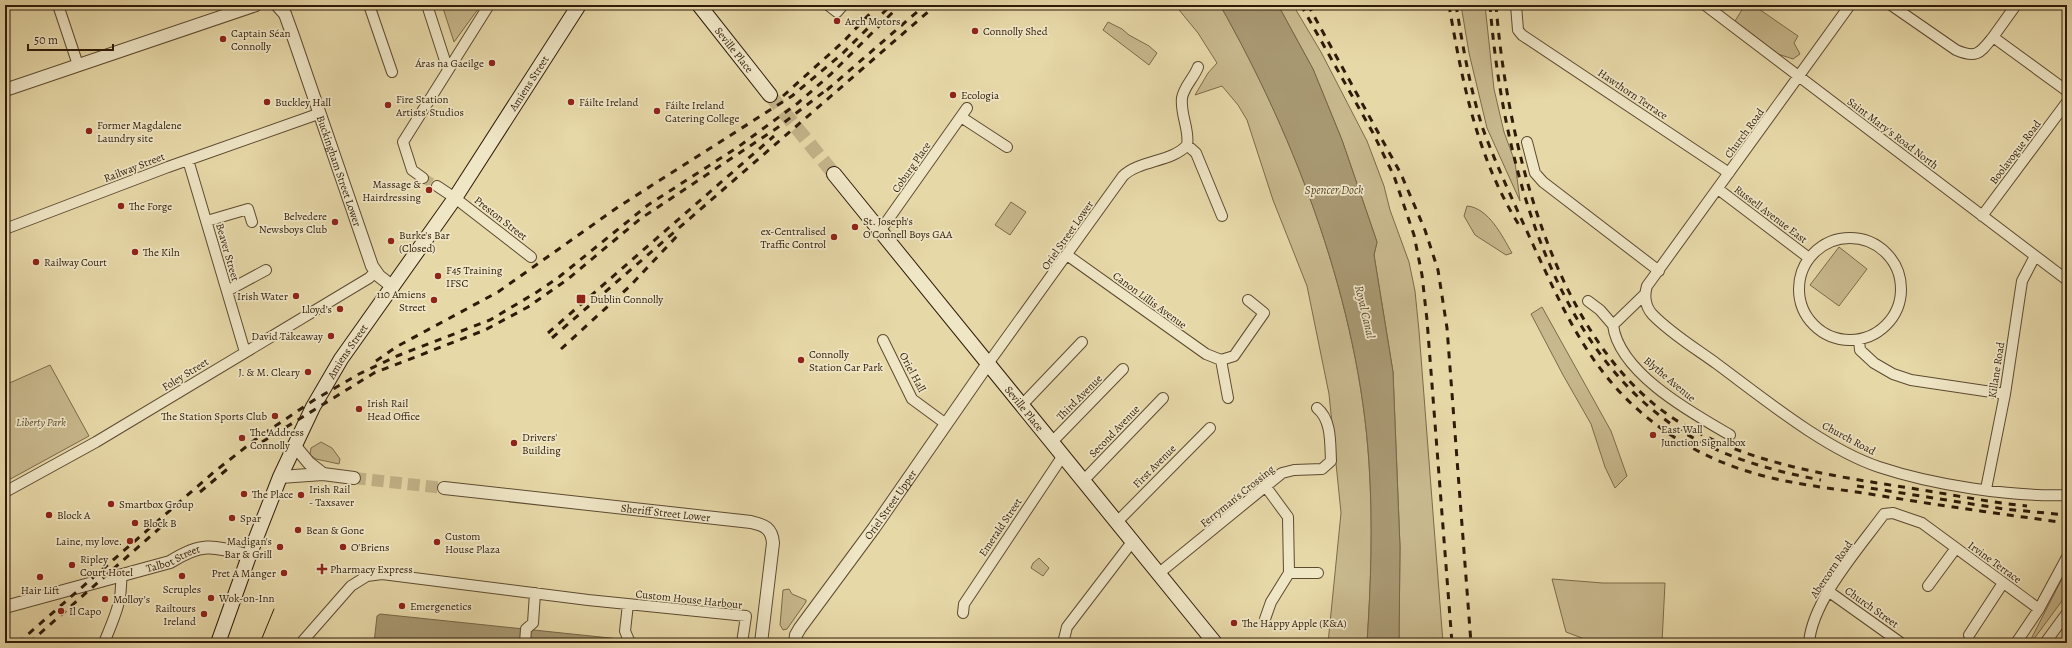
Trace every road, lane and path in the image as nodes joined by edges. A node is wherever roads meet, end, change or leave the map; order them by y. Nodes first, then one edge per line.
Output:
1 (58, 5) edge
2 (256, 5) edge
3 (277, 5) edge
4 (369, 5) edge
5 (427, 5) edge
6 (489, 5) edge
7 (579, 5) edge
8 (699, 5) edge
9 (828, 5) edge
10 (843, 5) edge
11 (1516, 5) edge
12 (1705, 5) edge
13 (1850, 5) edge
14 (1891, 5) edge
15 (2016, 5) edge
16 (1993, 37) junction
17 (78, 65) junction
18 (1198, 67) dead end
19 (448, 70) junction
20 (392, 72) dead end
21 (1799, 77) junction
22 (5, 90) edge
23 (2067, 91) edge
24 (770, 95) tunnel mouth
25 (2067, 102) edge
26 (967, 108) dead end
27 (318, 114) junction
28 (961, 117) junction
29 (1527, 142) dead end
30 (1187, 145) junction
31 (1007, 147) dead end
32 (188, 160) junction
33 (1730, 172) junction
34 (834, 174) tunnel mouth
35 (422, 178) tunnel mouth
36 (437, 186) tunnel mouth
37 (1718, 189) junction
38 (455, 198) junction
39 (1222, 216) dead end
40 (1982, 216) junction
41 (207, 221) junction
42 (252, 222) dead end
43 (5, 229) edge
44 (880, 231) junction
45 (1067, 255) junction
46 (2035, 256) junction
47 (531, 257) dead end
48 (1809, 258) junction
49 (266, 270) dead end
50 (1659, 271) junction
51 (375, 272) junction
52 (2067, 280) edge
53 (392, 287) junction
54 (227, 291) junction
55 (1644, 295) junction
56 (1248, 300) dead end
57 (1588, 301) dead end
58 (1613, 325) junction
59 (883, 340) dead end
60 (1859, 340) junction
61 (1082, 342) dead end
62 (245, 352) junction
63 (1221, 360) junction
64 (987, 365) junction
65 (1123, 369) dead end
66 (2005, 394) junction
67 (1163, 398) dead end
68 (1228, 398) dead end
69 (1021, 406) junction
70 (1317, 408) dead end
71 (946, 424) junction
72 (1210, 428) dead end
73 (1730, 435) dead end
74 (1051, 443) junction
75 (294, 445) junction
76 (1062, 457) junction
77 (323, 474) junction
78 (280, 477) junction
79 (354, 478) tunnel mouth
80 (1083, 481) junction
81 (1266, 487) junction
82 (444, 488) tunnel mouth
83 (1986, 489) junction
84 (5, 492) edge
85 (2067, 495) edge
86 (1884, 514) joint
87 (1117, 522) junction
88 (1132, 542) junction
89 (1956, 548) junction
90 (249, 556) junction
91 (2067, 557) edge
92 (1289, 573) junction
93 (1318, 573) dead end
94 (1158, 574) junction
95 (121, 576) junction
96 (2003, 583) junction
97 (1928, 586) dead end
98 (1828, 591) junction
99 (534, 593) junction
100 (628, 604) junction
101 (5, 607) edge
102 (2039, 609) junction
103 (963, 613) dead end
104 (2067, 614) edge
105 (1265, 619) dead end
106 (1969, 635) dead end
107 (631, 642) edge
108 (104, 643) edge
109 (218, 643) edge
110 (301, 643) edge
111 (525, 643) edge
112 (742, 643) edge
113 (761, 643) edge
114 (764, 643) edge
115 (795, 643) edge
116 (1063, 643) edge
117 (1214, 643) edge
118 (1809, 643) edge
119 (1901, 643) edge
120 (2016, 643) edge
121 (2046, 643) edge

1 - 17 street
2 - 17 street
3 - 27 street, Buckingham Street Lower
4 - 20 street
5 - 19 street
6 - 19 street
7 - 38 main road, Amiens Street
8 - 24 main road, Seville Place
9 - 10 street
11 - 33 street, Hawthorn Terrace
12 - 21 street, Saint Mary's Road North
13 - 21 street, Church Road
14 - 16 street
15 - 16 street
16 - 23 street
17 - 22 street
18 - 30 street
19 - 35 street
21 - 33 street, Church Road
21 - 40 street, Saint Mary's Road North
25 - 40 street, Boolavogue Road
26 - 28 street, Coburg Place
27 - 32 street, Railway Street
27 - 51 street, Buckingham Street Lower
28 - 31 street
28 - 44 street, Coburg Place
29 - 50 street
30 - 39 street
30 - 45 street, Oriel Street Lower
32 - 41 street, Beaver Street
32 - 43 street, Railway Street
33 - 37 street, Church Road
34 - 44 main road, Seville Place
36 - 38 street, Preston Street
37 - 48 street, Russell Avenue East
37 - 50 street, Church Road
38 - 47 street, Preston Street
38 - 53 main road, Amiens Street
40 - 46 street, Saint Mary's Road North
41 - 42 street
41 - 54 street, Beaver Street
44 - 64 main road, Seville Place
45 - 63 street, Canon Lillis Avenue
45 - 64 street, Oriel Street Lower
46 - 52 street, Saint Mary's Road North
46 - 66 street, Killane Road
48 - 60 street, Russell Avenue East
48 - 60 street, Russell Avenue East
49 - 54 street
50 - 55 street, Church Road
51 - 53 street, Buckingham Street Lower
51 - 62 street, Foley Street
53 - 75 main road, Amiens Street
54 - 62 street, Beaver Street
55 - 58 street, Church Road
55 - 83 street, Church Road
56 - 63 street
57 - 58 street
58 - 73 street, Blythe Avenue
59 - 71 street, Oriel Hall
60 - 66 street
61 - 69 street
62 - 84 street, Foley Street
63 - 68 street
64 - 69 main road, Seville Place
64 - 71 street, Oriel Street Upper
65 - 74 street, Third Avenue
66 - 83 street, Killane Road
67 - 80 street, Second Avenue
69 - 74 main road, Seville Place
70 - 81 street, Ferryman's Crossing
71 - 115 street, Oriel Street Upper
72 - 87 street, First Avenue
74 - 76 main road, Seville Place
75 - 77 street
75 - 78 main road, Amiens Street
76 - 80 main road, Seville Place
76 - 103 street, Emerald Street
77 - 78 street
77 - 79 street
78 - 90 main road, Amiens Street
80 - 87 main road, Seville Place
81 - 92 street
81 - 94 street, Ferryman's Crossing
82 - 113 street, Sheriff Street Lower
83 - 85 street, Church Road
86 - 89 street, Irvine Terrace
86 - 98 street, Abercorn Road
87 - 88 main road, Seville Place
88 - 94 main road, Seville Place
88 - 116 street
89 - 96 street, Irvine Terrace
89 - 97 street
90 - 95 street, Talbot Street
90 - 109 main road, Amiens Street
91 - 102 street
92 - 93 street
92 - 105 street
94 - 117 main road, Seville Place
95 - 101 street, Talbot Street
95 - 108 street
96 - 102 street, Irvine Terrace
96 - 106 street
98 - 118 street, Abercorn Road
98 - 119 street, Church Street
99 - 100 street, Custom House Harbour
99 - 110 street, Custom House Harbour
99 - 111 street
100 - 107 street, Custom House Harbour
100 - 112 street, Custom House Harbour
102 - 120 street
104 - 121 street
113 - 114 street, Sheriff Street Lower

